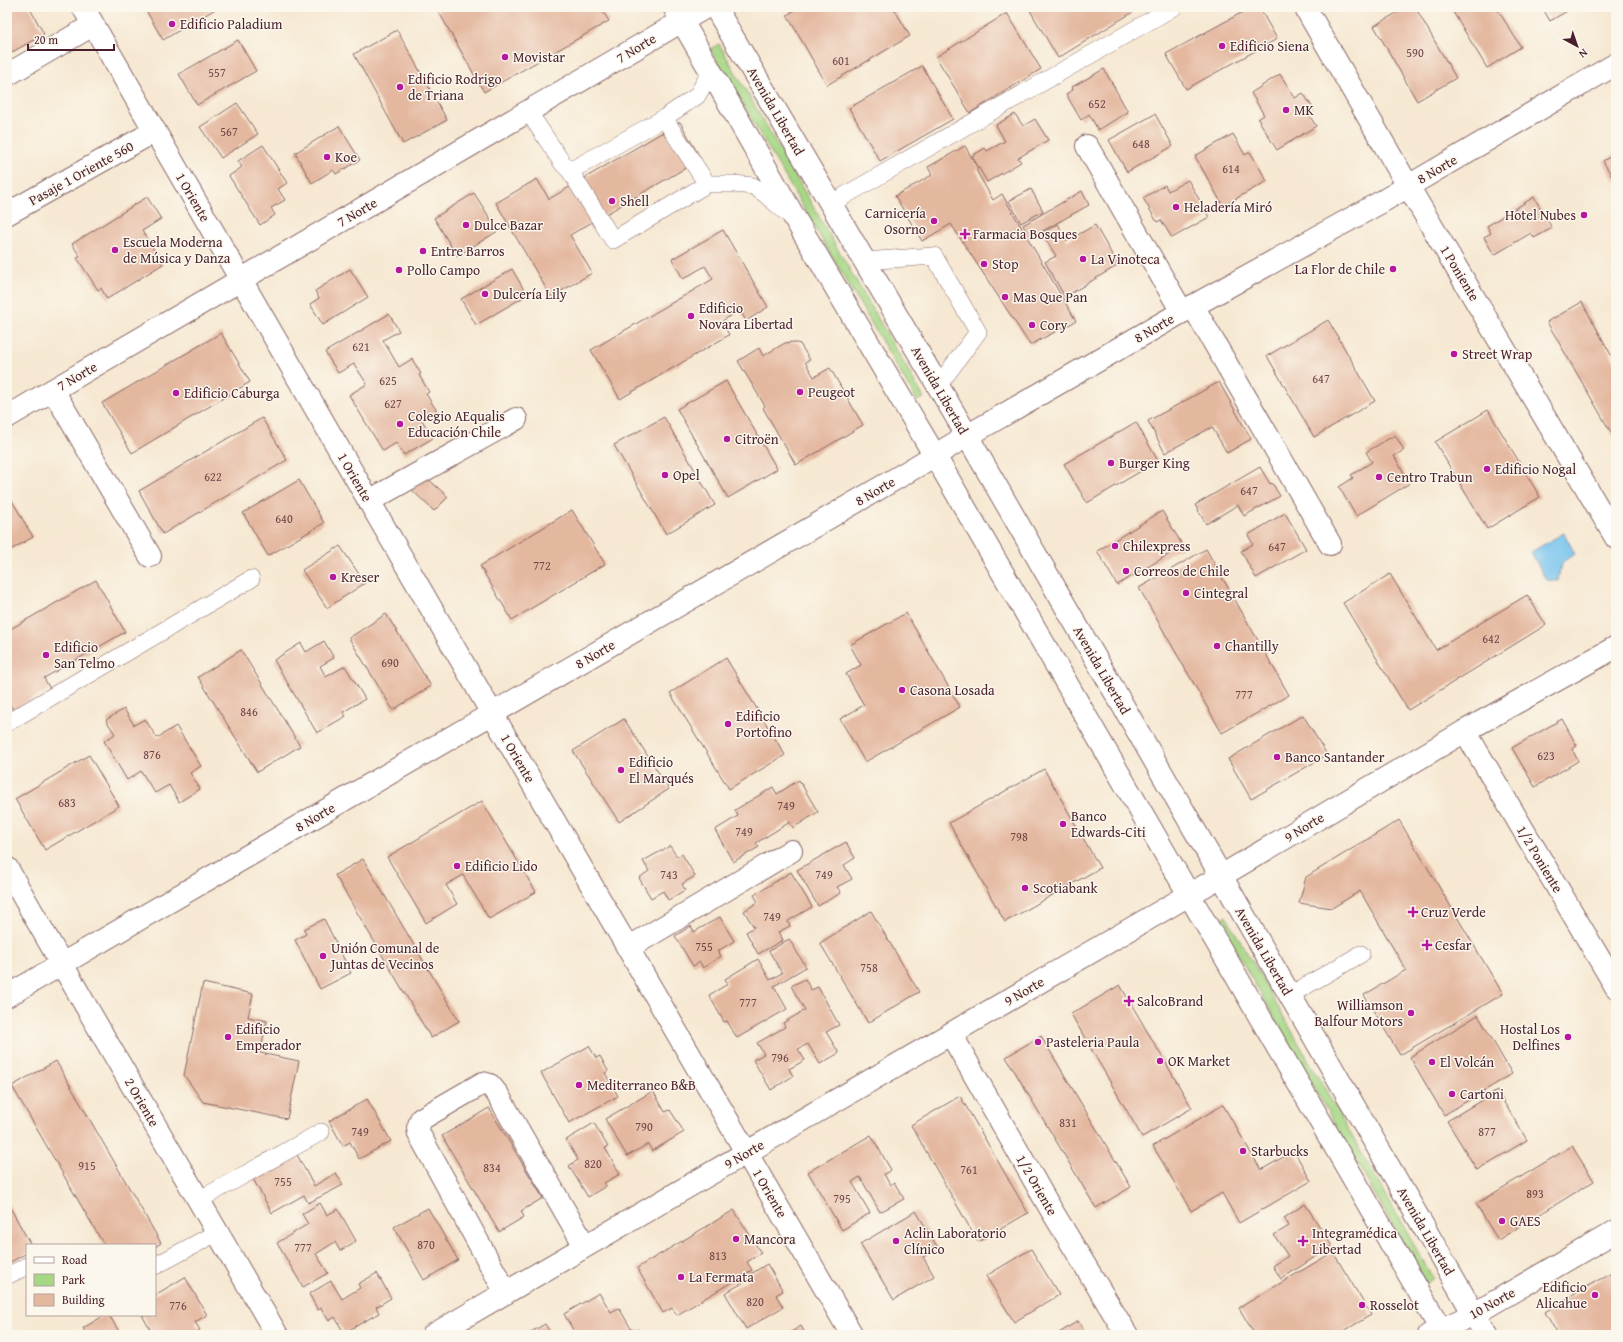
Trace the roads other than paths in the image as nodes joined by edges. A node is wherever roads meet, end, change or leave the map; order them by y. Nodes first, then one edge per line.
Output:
1 (706, 7) edge
2 (715, 7) edge
3 (1174, 7) edge
4 (1305, 7) edge
5 (678, 14) edge
6 (88, 16) edge
7 (1616, 64) edge
8 (711, 70) junction
9 (7, 75) edge
10 (528, 111) junction
11 (664, 118) junction
12 (155, 131) junction
13 (1087, 146) dead end
14 (570, 171) junction
15 (707, 184) junction
16 (1408, 186) junction
17 (830, 204) junction
18 (7, 214) edge
19 (797, 222) junction
20 (864, 261) junction
21 (241, 280) junction
22 (1188, 309) junction
23 (938, 386) junction
24 (53, 390) junction
25 (7, 417) edge
26 (516, 419) dead end
27 (967, 436) junction
28 (935, 456) junction
29 (369, 501) junction
30 (1616, 538) edge
31 (1330, 544) dead end
32 (150, 556) dead end
33 (251, 579) dead end
34 (1616, 647) edge
35 (492, 714) junction
36 (7, 723) edge
37 (1465, 731) junction
38 (791, 851) dead end
39 (7, 868) edge
40 (1221, 876) junction
41 (1189, 895) junction
42 (628, 948) junction
43 (1361, 954) dead end
44 (62, 964) junction
45 (1616, 987) edge
46 (1290, 995) junction
47 (7, 996) edge
48 (951, 1034) junction
49 (321, 1132) dead end
50 (747, 1153) junction
51 (199, 1200) junction
52 (1616, 1231) edge
53 (218, 1232) junction
54 (585, 1246) junction
55 (156, 1265) edge
56 (26, 1266) edge
57 (7, 1276) edge
58 (506, 1293) junction
59 (1474, 1314) junction
60 (1438, 1333) edge
61 (277, 1335) edge
62 (433, 1335) edge
63 (852, 1335) edge
64 (1127, 1335) edge
65 (1486, 1335) edge

1 - 5 street, 7 Norte
2 - 17 street, Avenida Libertad
3 - 17 lane
4 - 16 street, 1 Poniente
5 - 8 street
5 - 10 street, 7 Norte
6 - 9 street
6 - 12 street, 1 Oriente
7 - 16 street, 8 Norte
8 - 11 lane
8 - 19 street
10 - 14 lane
10 - 21 street, 7 Norte
11 - 14 lane
11 - 15 lane
12 - 18 street, Pasaje 1 Oriente 560
12 - 21 street, 1 Oriente
13 - 22 street, 8 Norte
14 - 15 lane
15 - 19 lane
16 - 22 street, 8 Norte
16 - 30 street, 1 Poniente
17 - 20 street, Avenida Libertad
19 - 28 street
20 - 23 street, Avenida Libertad
20 - 23 lane
21 - 24 street, 7 Norte
21 - 29 street, 1 Oriente
22 - 27 street, 8 Norte
22 - 31 street, 8 Norte
23 - 27 street, Avenida Libertad
24 - 25 street, 7 Norte
24 - 32 street
26 - 29 street
27 - 28 street, 8 Norte
27 - 40 street, Avenida Libertad
28 - 35 street, 8 Norte
28 - 41 street
29 - 35 street, 1 Oriente
33 - 36 lane
34 - 37 street, 9 Norte
35 - 42 street, 1 Oriente
35 - 44 street, 8 Norte
37 - 40 street, 9 Norte
37 - 45 street, 1/2 Poniente
38 - 42 street
39 - 44 street, 2 Oriente
40 - 41 street, 9 Norte
40 - 46 street, Avenida Libertad
41 - 48 street, 9 Norte
41 - 60 street
42 - 50 street, 1 Oriente
43 - 46 lane
44 - 47 street, 8 Norte
44 - 51 street, 2 Oriente
46 - 59 street, Avenida Libertad
48 - 50 street, 9 Norte
48 - 64 street, 1/2 Oriente
49 - 51 lane
50 - 54 street, 9 Norte
50 - 63 street, 1 Oriente
51 - 53 street, 2 Oriente
52 - 59 street, 10 Norte
53 - 55 lane
53 - 61 street, 2 Oriente
54 - 58 street, 9 Norte
54 - 58 street
56 - 57 lane
58 - 62 street, 9 Norte
59 - 60 street, 10 Norte
59 - 65 street, Avenida Libertad

